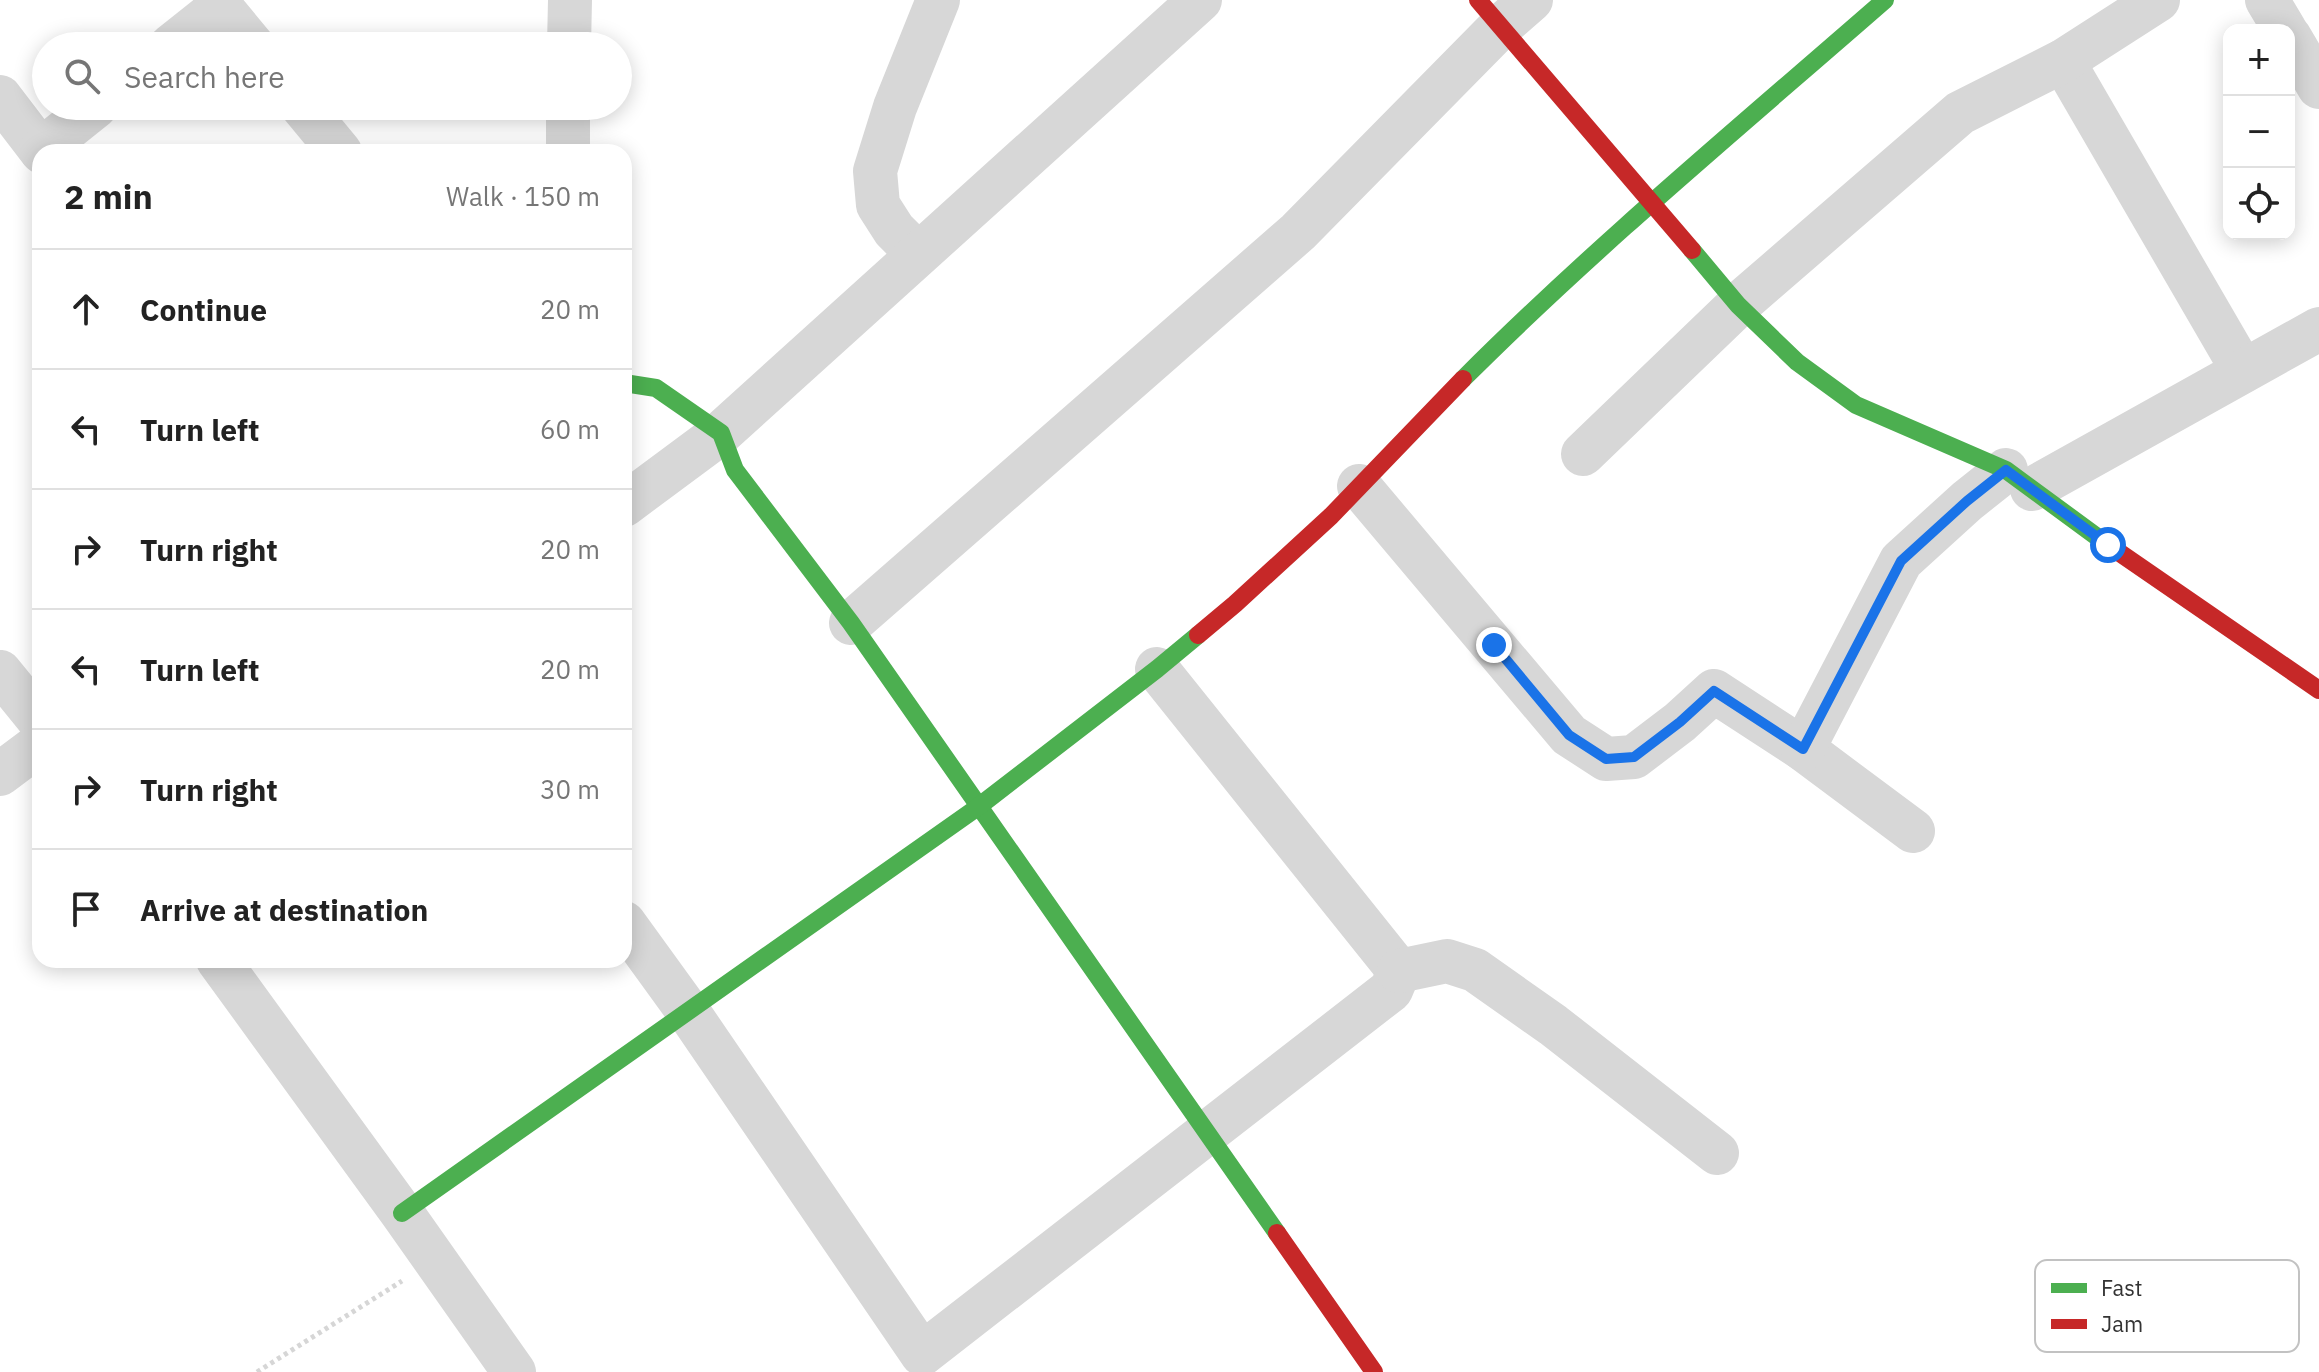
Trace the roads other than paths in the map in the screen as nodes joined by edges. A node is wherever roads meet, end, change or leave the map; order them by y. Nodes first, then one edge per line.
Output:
1 (570, 0) edge
2 (938, 0) edge
3 (1200, 0) edge
4 (1885, 0) edge
5 (2158, 0) edge
6 (2267, 0) edge
7 (218, 3) edge
8 (1503, 9) edge
9 (2281, 24) edge
10 (186, 32) edge
11 (242, 32) edge
12 (569, 32) edge
13 (2295, 46) edge
14 (2063, 61) junction
15 (2319, 87) edge
16 (0, 97) edge
17 (79, 120) edge
18 (314, 120) edge
19 (568, 120) edge
20 (37, 144) edge
21 (50, 144) edge
22 (333, 144) edge
23 (568, 144) edge
24 (1653, 203) junction
25 (918, 254) junction
26 (1738, 305) junction
27 (2319, 329) edge
28 (2243, 371) junction
29 (632, 384) edge
30 (721, 433) junction
31 (1583, 454) dead end
32 (2019, 480) junction
33 (1359, 486) junction
34 (632, 499) edge
35 (851, 623) junction
36 (1157, 669) junction
37 (0, 672) edge
38 (2319, 690) edge
39 (32, 711) edge
40 (1803, 749) junction
41 (32, 750) edge
42 (0, 774) edge
43 (978, 807) junction
44 (1913, 831) dead end
45 (632, 934) edge
46 (224, 968) edge
47 (1399, 971) junction
48 (687, 1010) junction
49 (1206, 1134) junction
50 (1717, 1153) dead end
51 (402, 1213) junction
52 (514, 1372) edge
53 (1374, 1372) edge

1 - 12 street
2 - 25 street
3 - 25 street
4 - 24 street
5 - 14 street
6 - 9 street
7 - 10 street
7 - 11 street
8 - 24 street
8 - 35 street
13 - 15 street
14 - 26 street
14 - 28 street
16 - 20 street
17 - 21 street
18 - 22 street
19 - 23 street
24 - 26 street
24 - 33 street
25 - 30 street
26 - 31 street
26 - 32 street
27 - 28 street
28 - 32 street
29 - 30 street
30 - 34 street
30 - 35 street
32 - 38 street
32 - 40 street
33 - 36 street
33 - 40 street
35 - 43 street
36 - 43 street
36 - 47 street
37 - 39 street
40 - 44 street
41 - 42 street
43 - 48 street
43 - 49 street
45 - 48 street
46 - 51 street
47 - 49 street
47 - 50 street
48 - 49 street
48 - 51 street
49 - 53 street
51 - 52 street

